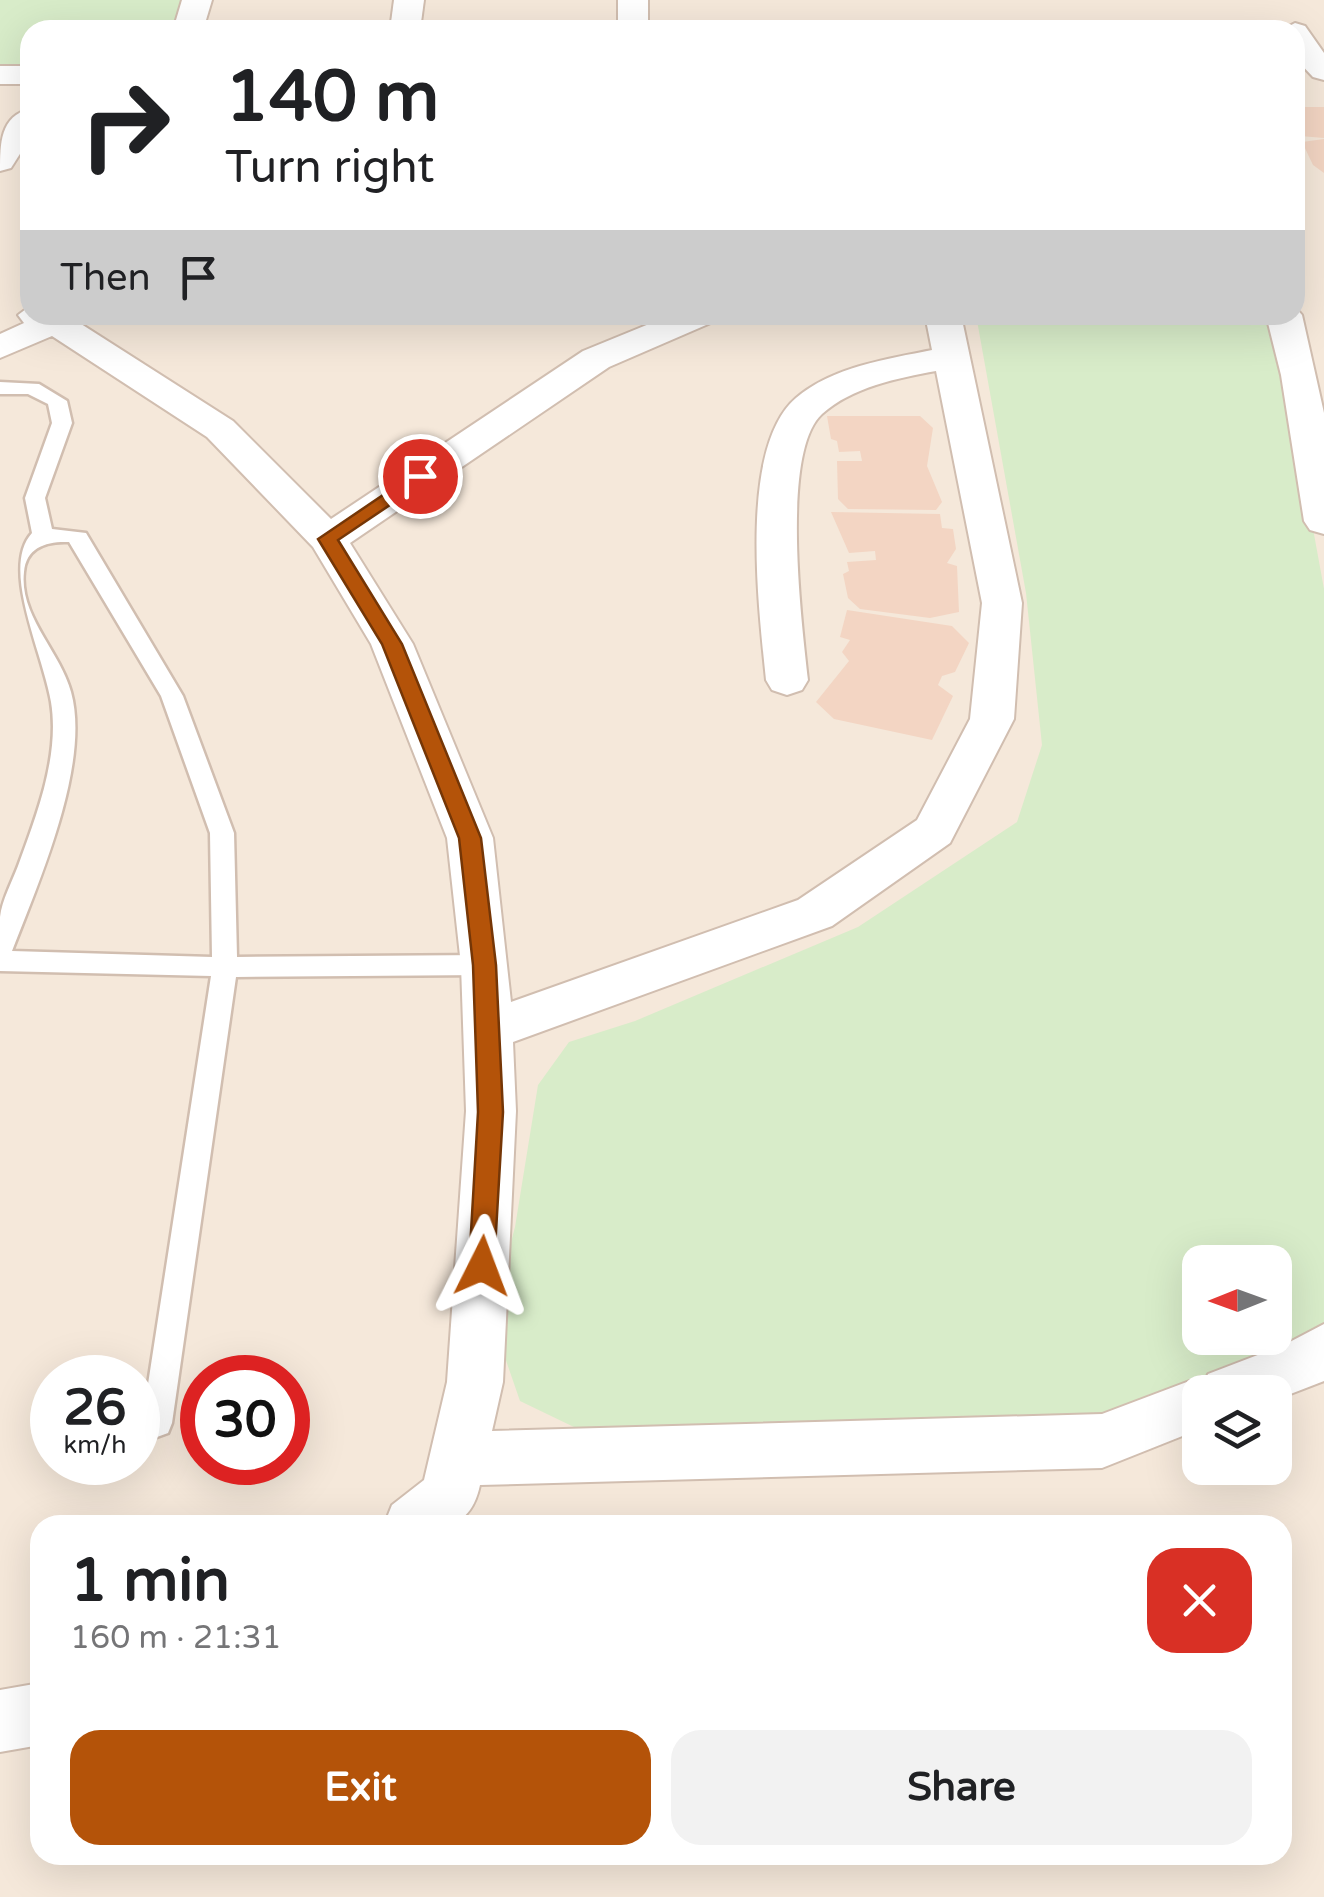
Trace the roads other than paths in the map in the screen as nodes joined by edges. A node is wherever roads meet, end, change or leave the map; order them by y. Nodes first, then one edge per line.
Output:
1 (20, 128) edge
2 (0, 160) edge
3 (29, 325) edge
4 (53, 325) edge
5 (677, 325) edge
6 (1287, 325) edge
7 (947, 336) edge
8 (0, 347) edge
9 (0, 388) edge
10 (1324, 521) edge
11 (44, 535) junction
12 (328, 539) junction
13 (787, 680) dead end
14 (0, 950) edge
15 (0, 961) edge
16 (485, 965) junction
17 (225, 967) junction
18 (488, 1030) junction
19 (1324, 1350) edge
20 (1273, 1375) edge
21 (160, 1403) edge
22 (1182, 1410) edge
23 (458, 1459) junction
24 (425, 1515) edge
25 (30, 1716) edge
26 (0, 1721) edge

1 - 2 street
3 - 8 street
4 - 12 street
5 - 12 street
6 - 10 street
7 - 13 street
7 - 18 street
9 - 11 lane
11 - 14 lane
11 - 17 lane
12 - 16 street
15 - 17 lane
16 - 17 lane
16 - 18 street
17 - 21 lane
18 - 23 street
19 - 20 street
22 - 23 street
23 - 24 street
25 - 26 street

